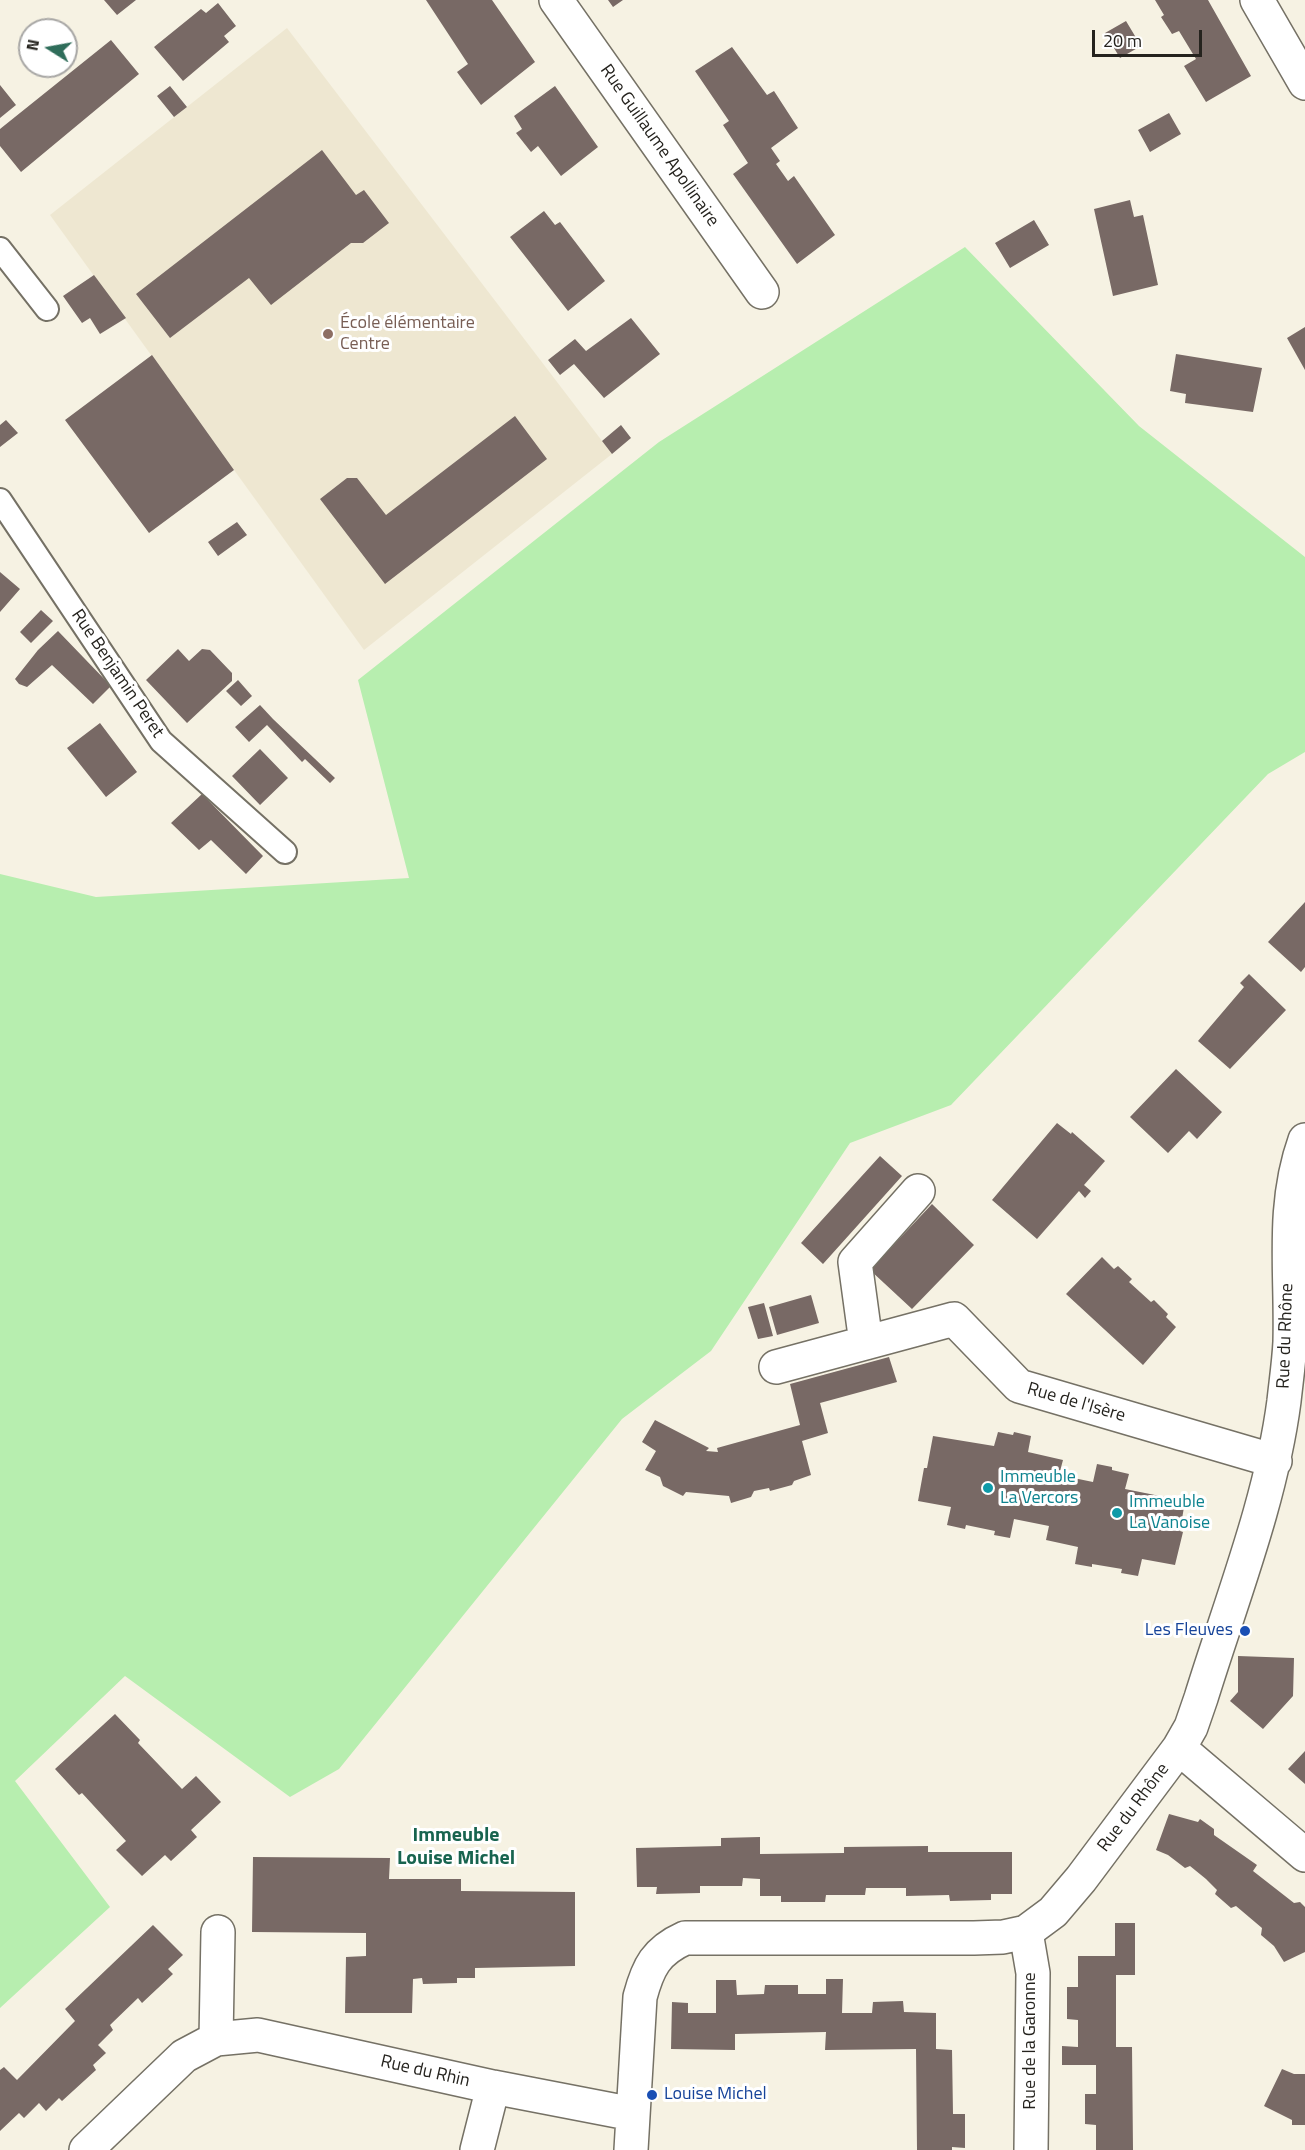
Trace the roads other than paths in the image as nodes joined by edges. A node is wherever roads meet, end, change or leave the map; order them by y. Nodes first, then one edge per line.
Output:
1 (556, 0) edge
2 (1257, 0) edge
3 (1305, 83) edge
4 (0, 249) edge
5 (762, 292) dead end
6 (47, 309) dead end
7 (0, 500) edge
8 (285, 852) dead end
9 (1305, 1140) edge
10 (918, 1191) dead end
11 (1297, 1342) edge
12 (866, 1343) junction
13 (776, 1367) dead end
14 (1275, 1461) junction
15 (1179, 1748) junction
16 (1305, 1855) edge
17 (218, 1932) dead end
18 (1026, 1932) junction
19 (216, 2039) junction
20 (493, 2087) junction
21 (633, 2114) junction
22 (86, 2150) edge
23 (477, 2150) edge
24 (631, 2150) edge
25 (1031, 2150) edge

1 - 5 street, Rue Guillaume Apollinaire
2 - 3 street
4 - 6 lane
7 - 8 lane, Rue Benjamin Peret
9 - 11 street, Rue du Rhône
10 - 12 street
11 - 14 street, Rue du Rhône
12 - 13 street, Rue de l'Isère
12 - 14 street, Rue de l'Isère
14 - 15 street, Rue du Rhône
15 - 16 street
15 - 18 street, Rue du Rhône
17 - 19 street
18 - 21 street, Rue du Rhône
18 - 25 street, Rue de la Garonne
19 - 20 street, Rue du Rhin
19 - 22 street, Rue du Rhin
20 - 21 street, Rue du Rhin
20 - 23 street
21 - 24 street, Rue du Rhône

